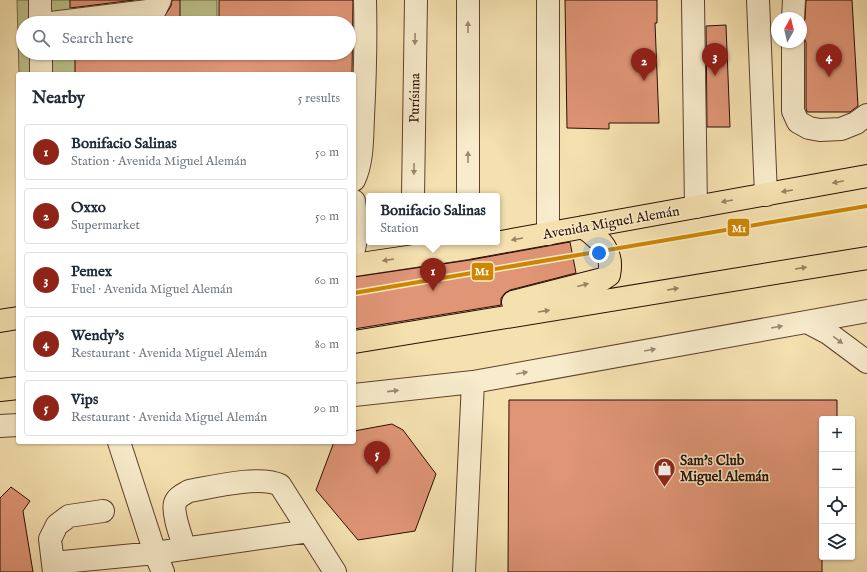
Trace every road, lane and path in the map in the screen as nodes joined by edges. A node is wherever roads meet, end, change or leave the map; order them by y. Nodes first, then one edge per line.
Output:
1 (40, 0) edge
2 (160, 0) edge
3 (365, 0) edge
4 (416, 0) edge
5 (468, 0) edge
6 (548, 0) edge
7 (693, 0) edge
8 (758, 0) edge
9 (794, 0) edge
10 (793, 12) edge
11 (40, 16) edge
12 (107, 16) edge
13 (793, 48) edge
14 (41, 60) edge
15 (41, 72) edge
16 (867, 115) edge
17 (356, 176) edge
18 (867, 176) edge
19 (413, 193) edge
20 (468, 193) edge
21 (766, 195) junction
22 (696, 207) junction
23 (356, 215) edge
24 (583, 227) junction
25 (548, 234) junction
26 (356, 239) edge
27 (500, 241) edge
28 (468, 245) edge
29 (412, 249) edge
30 (867, 258) edge
31 (356, 265) edge
32 (867, 311) edge
33 (16, 318) edge
34 (0, 321) edge
35 (807, 322) junction
36 (356, 340) edge
37 (356, 341) edge
38 (867, 362) edge
39 (473, 382) junction
40 (16, 388) edge
41 (0, 390) edge
42 (356, 395) edge
43 (16, 425) edge
44 (0, 426) edge
45 (120, 444) edge
46 (103, 511) dead end
47 (309, 531) junction
48 (185, 549) junction
49 (159, 563) edge
50 (53, 568) edge
51 (335, 572) edge
52 (464, 572) edge

1 - 11 street
2 - 12 street
3 - 17 street
4 -> 19 street, Purísima
20 -> 5 street
6 - 25 street
7 - 22 street
8 - 21 street
9 - 10 street
13 - 16 street
14 - 15 street
18 -> 21 highway, Avenida Miguel Alemán
21 -> 22 highway, Avenida Miguel Alemán
22 - 24 highway, Avenida Miguel Alemán
23 - 26 street
24 - 25 highway, Avenida Miguel Alemán
36 -> 24 highway
25 -> 27 highway, Avenida Miguel Alemán
28 - 29 highway, Avenida Miguel Alemán
29 -> 31 highway, Avenida Miguel Alemán
37 -> 30 highway
32 - 35 street
33 - 34 highway
35 -> 38 street
39 -> 35 street
42 -> 39 street
39 - 52 street
40 - 41 highway
43 - 44 street
45 - 49 street
46 - 50 street
47 - 48 street
47 - 48 street
47 - 51 street
48 - 49 street
49 - 50 street

